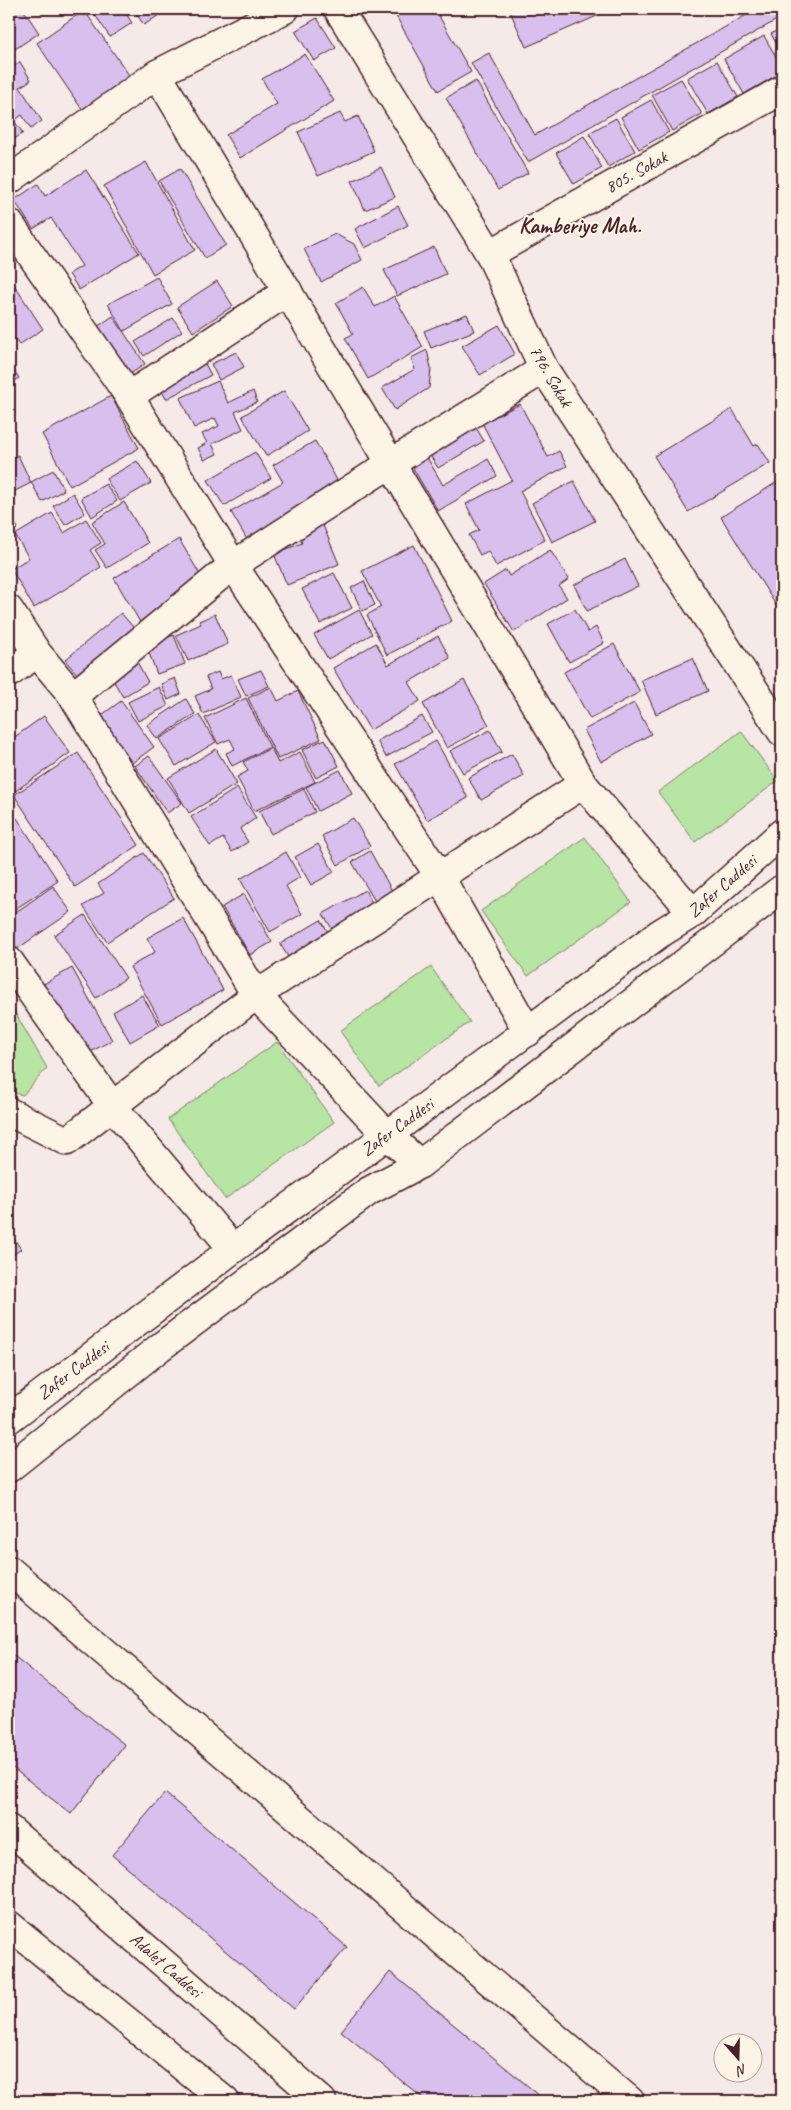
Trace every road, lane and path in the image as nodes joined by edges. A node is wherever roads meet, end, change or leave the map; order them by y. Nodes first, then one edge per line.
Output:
1 (285, 9) edge
2 (338, 9) edge
3 (157, 74) junction
4 (782, 90) edge
5 (9, 180) edge
6 (9, 223) edge
7 (490, 254) junction
8 (288, 291) junction
9 (544, 369) junction
10 (129, 396) junction
11 (390, 464) junction
12 (232, 565) junction
13 (9, 610) edge
14 (37, 653) junction
15 (9, 673) edge
16 (73, 696) junction
17 (782, 732) edge
18 (583, 784) junction
19 (782, 833) edge
20 (440, 877) junction
21 (782, 889) edge
22 (693, 913) junction
23 (9, 961) edge
24 (256, 995) junction
25 (528, 1032) junction
26 (113, 1107) junction
27 (9, 1112) edge
28 (387, 1135) junction
29 (420, 1164) junction
30 (233, 1249) junction
31 (9, 1419) edge
32 (9, 1468) edge
33 (9, 1570) edge
34 (9, 1829) edge
35 (9, 1925) edge
36 (225, 2101) edge
37 (322, 2101) edge
38 (630, 2101) edge

1 - 3 street
2 - 7 street, 796. Sokak
3 - 5 street
3 - 8 street
4 - 7 street, 805. Sokak
6 - 10 street
7 - 9 street, 796. Sokak
8 - 10 street
8 - 11 street
9 - 11 street
9 - 17 street, 796. Sokak
10 - 12 street
11 - 12 street
11 - 18 street
12 - 16 street
12 - 20 street
13 - 14 street
14 - 15 street
14 - 16 street
16 - 24 street
18 - 20 street
18 - 22 street
19 - 22 street, Zafer Caddesi
20 - 24 street
20 - 25 street
21 - 29 street, Zafer Caddesi
22 - 25 street, Zafer Caddesi
23 - 26 street
24 - 26 street
24 - 28 street
25 - 28 street, Zafer Caddesi
26 - 27 street
26 - 30 street
28 - 29 street
28 - 30 street, Zafer Caddesi
29 - 32 street, Zafer Caddesi
30 - 31 street, Zafer Caddesi
33 - 38 street
34 - 37 street, Adalet Caddesi
35 - 36 street

